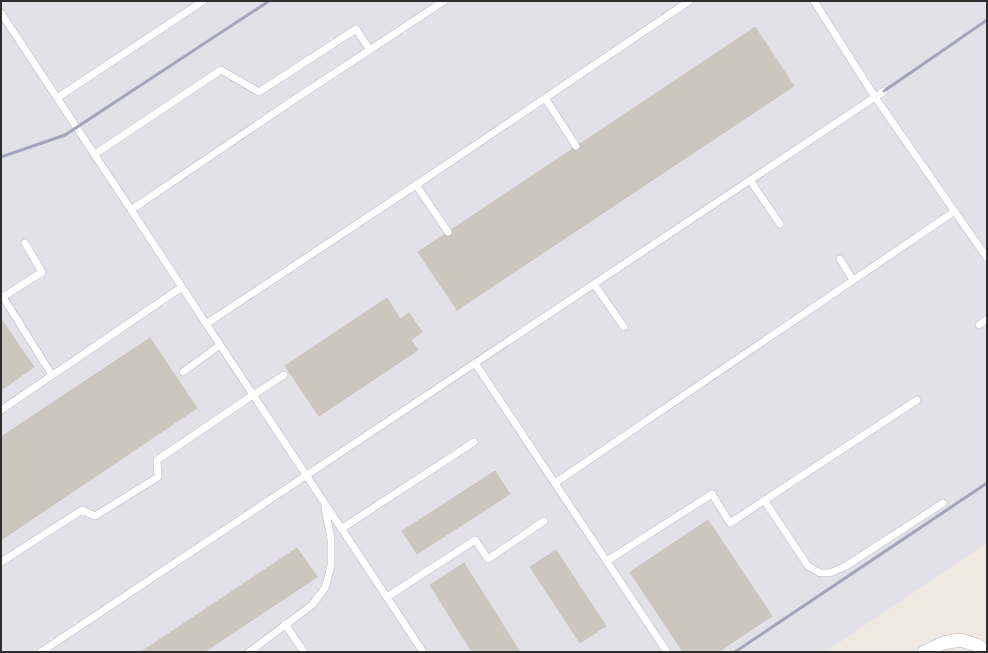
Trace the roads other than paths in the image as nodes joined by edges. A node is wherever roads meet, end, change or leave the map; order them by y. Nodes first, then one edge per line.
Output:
1 (203, 1) edge
2 (444, 1) edge
3 (689, 1) edge
4 (814, 1) edge
5 (1, 13) edge
6 (370, 50) junction
7 (884, 91) dead end
8 (875, 97) junction
9 (57, 98) junction
10 (545, 98) junction
11 (576, 146) dead end
12 (95, 154) junction
13 (750, 180) junction
14 (416, 185) junction
15 (131, 210) junction
16 (955, 211) junction
17 (780, 224) dead end
18 (448, 232) dead end
19 (25, 243) dead end
20 (987, 258) edge
21 (840, 259) dead end
22 (854, 280) junction
23 (594, 284) junction
24 (182, 287) junction
25 (987, 319) edge
26 (206, 324) junction
27 (978, 325) dead end
28 (624, 327) dead end
29 (220, 345) junction
30 (475, 363) junction
31 (183, 372) dead end
32 (52, 375) junction
33 (284, 375) dead end
34 (253, 395) junction
35 (917, 400) dead end
36 (1, 410) edge
37 (474, 442) dead end
38 (306, 476) junction
39 (555, 482) junction
40 (764, 500) junction
41 (324, 503) junction
42 (943, 503) dead end
43 (544, 522) dead end
44 (341, 528) junction
45 (607, 561) junction
46 (1, 562) edge
47 (387, 597) junction
48 (285, 624) junction
49 (419, 651) edge
50 (41, 652) edge
51 (248, 652) edge
52 (304, 652) edge
53 (667, 652) edge
54 (924, 652) edge
55 (986, 652) edge

1 - 9 lane
2 - 6 lane
3 - 10 lane
4 - 8 lane
5 - 9 lane
6 - 12 lane
6 - 15 lane
7 - 8 lane
8 - 13 lane
8 - 16 lane
9 - 12 lane
10 - 11 lane
10 - 14 lane
12 - 15 lane
13 - 17 lane
13 - 23 lane
14 - 18 lane
14 - 26 lane
15 - 24 lane
16 - 20 lane
16 - 22 lane
19 - 32 lane
21 - 22 lane
22 - 39 lane
23 - 28 lane
23 - 30 lane
24 - 26 lane
24 - 32 lane
25 - 27 lane
26 - 29 lane
29 - 31 lane
29 - 34 lane
30 - 38 lane
30 - 39 lane
32 - 36 lane
33 - 34 lane
34 - 38 lane
34 - 46 lane
35 - 40 lane
37 - 44 lane
38 - 41 lane
38 - 50 lane
39 - 45 lane
40 - 42 lane
40 - 45 lane
41 - 44 lane
41 - 48 lane
43 - 47 lane
44 - 47 lane
45 - 53 lane
47 - 49 lane
48 - 51 lane
48 - 52 lane
54 - 55 street

